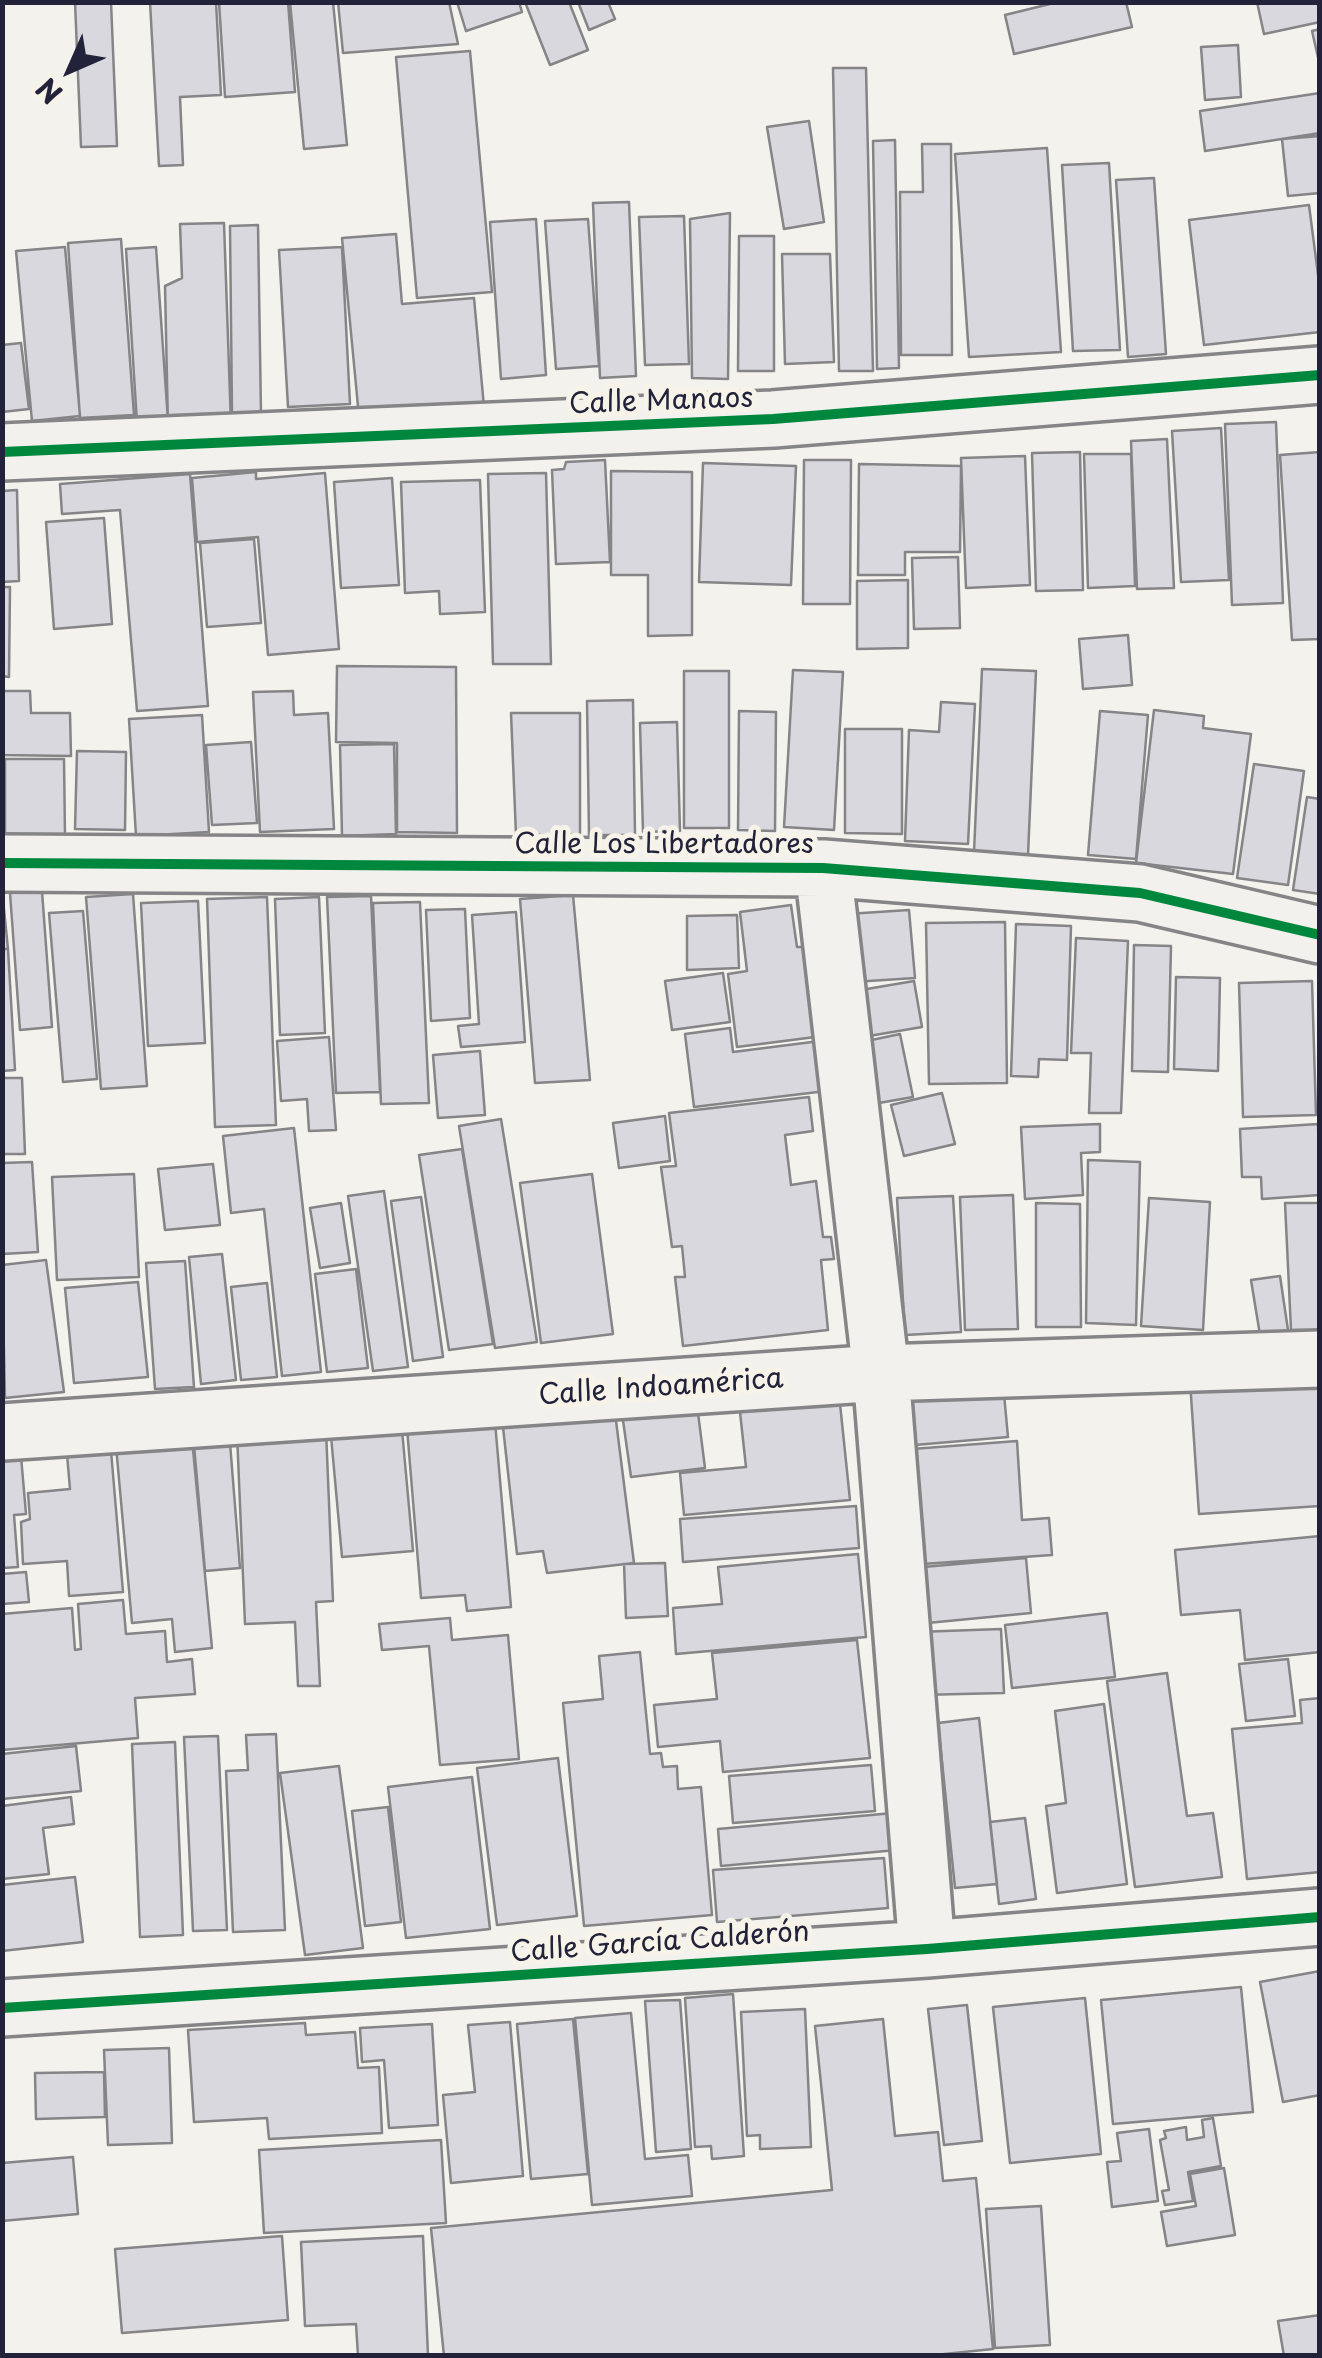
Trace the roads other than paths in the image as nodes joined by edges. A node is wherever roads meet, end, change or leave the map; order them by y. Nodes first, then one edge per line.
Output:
1 (1320, 375) edge
2 (2, 452) edge
3 (2, 863) edge
4 (823, 868) junction
5 (1320, 935) edge
6 (1320, 1359) edge
7 (880, 1373) junction
8 (2, 1432) edge
9 (1320, 1917) edge
10 (928, 1949) junction
11 (2, 2008) edge

1 - 2 street, Calle Manaos
3 - 4 street, Calle Los Libertadores
4 - 5 street, Calle Los Libertadores
4 - 7 street
6 - 7 street, Calle Indoamérica
7 - 8 street, Calle Indoamérica
7 - 10 street
9 - 10 street, Calle García Calderón
10 - 11 street, Calle García Calderón

